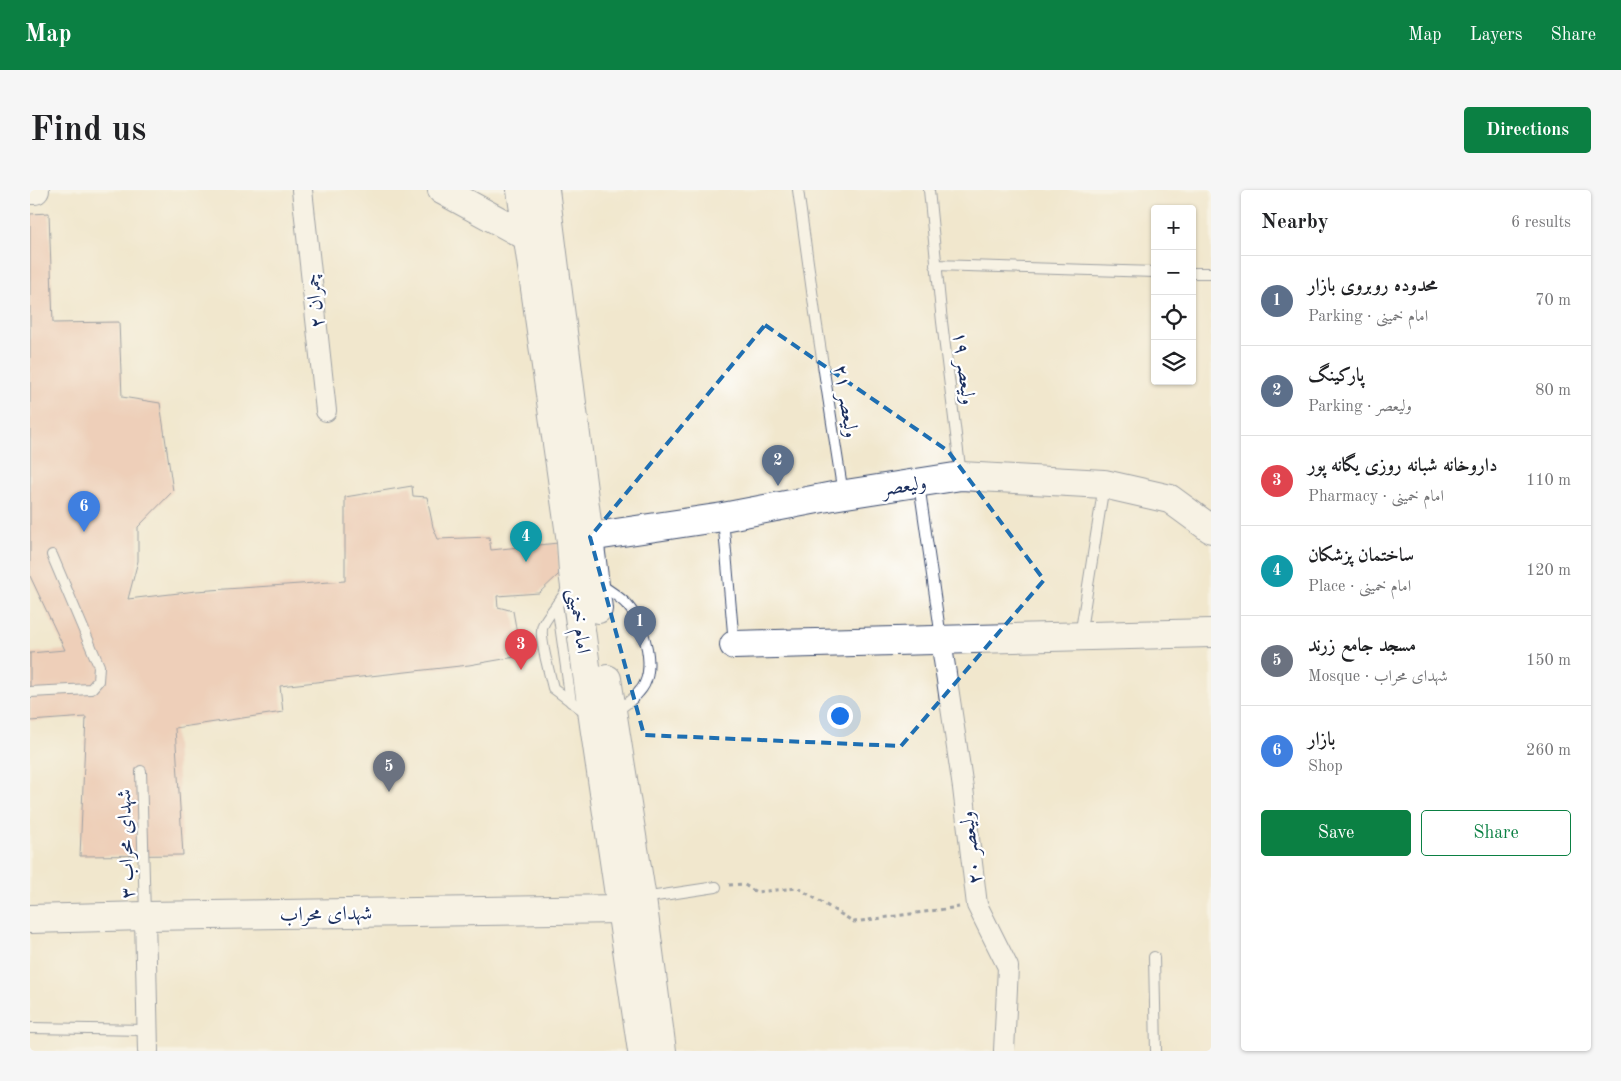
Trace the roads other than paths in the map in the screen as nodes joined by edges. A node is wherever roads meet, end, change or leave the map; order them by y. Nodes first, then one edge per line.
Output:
1 (30, 190) edge
2 (35, 190) edge
3 (302, 190) edge
4 (442, 190) edge
5 (521, 190) edge
6 (545, 190) edge
7 (798, 190) edge
8 (929, 190) edge
9 (528, 237) junction
10 (936, 265) junction
11 (1151, 272) edge
12 (1196, 273) edge
13 (1211, 273) edge
14 (326, 412) dead end
15 (961, 476) junction
16 (919, 483) junction
17 (1104, 484) junction
18 (844, 495) junction
19 (723, 517) junction
20 (1211, 529) edge
21 (589, 537) junction
22 (52, 555) dead end
23 (584, 575) junction
24 (557, 604) junction
25 (1211, 633) edge
26 (1080, 637) junction
27 (941, 640) junction
28 (734, 644) joint
29 (30, 692) edge
30 (571, 702) junction
31 (603, 720) junction
32 (141, 771) dead end
33 (716, 887) road end
34 (632, 904) junction
35 (145, 916) junction
36 (30, 918) edge
37 (1154, 957) dead end
38 (30, 1028) edge
39 (147, 1030) junction
40 (148, 1051) edge
41 (642, 1051) edge
42 (662, 1051) edge
43 (1004, 1051) edge
44 (1156, 1051) edge

1 - 2 street
3 - 14 street, چمران ۲
4 - 9 street
5 - 9 street, امام خمینی
6 - 21 street, امام خمینی
7 - 18 lane, ولیعصر ۲۱
8 - 10 lane, ولیعصر ۱۹
9 - 23 street, امام خمینی
10 - 11 lane
10 - 15 lane, ولیعصر ۱۹
12 - 13 lane
15 - 16 street, ولیعصر
15 - 17 street, ولیعصر
16 - 18 street, ولیعصر
16 - 27 lane
17 - 20 street, ولیعصر
17 - 26 lane
18 - 19 street, ولیعصر
19 - 21 street, ولیعصر
19 - 28 lane
21 - 23 street, امام خمینی
22 - 29 lane
23 - 24 lane
23 - 31 street, امام خمینی
23 - 31 lane
24 - 30 lane
24 - 30 lane
25 - 26 street
26 - 27 street
27 - 28 street
27 - 43 street, ولیعصر ۲۰
30 - 31 lane
31 - 34 street, امام خمینی
32 - 35 lane, شهدای محراب ۳
33 - 34 lane
34 - 35 street, شهدای محراب
34 - 41 street, امام خمینی
34 - 42 street, امام خمینی
35 - 36 street, شهدای محراب
35 - 39 street
37 - 44 lane
38 - 39 lane
39 - 40 street

